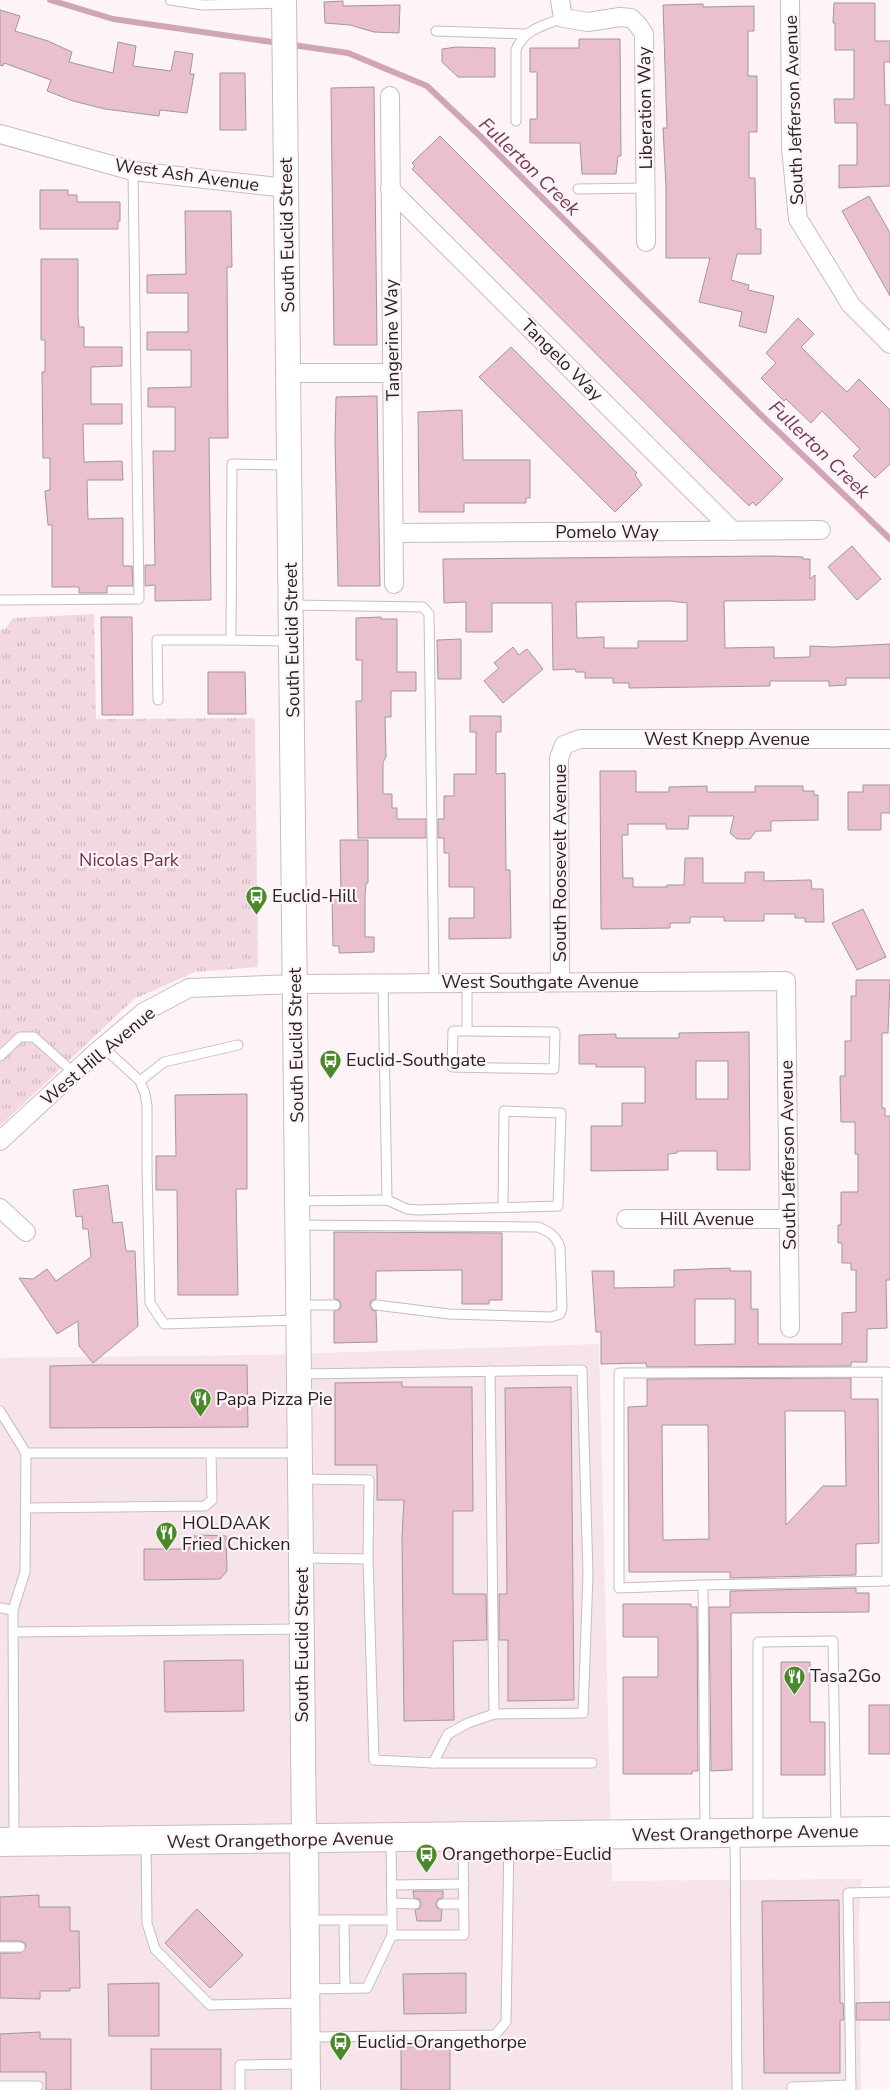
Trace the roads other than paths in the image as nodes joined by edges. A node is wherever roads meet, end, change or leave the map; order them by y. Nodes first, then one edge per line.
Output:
1 (170, 0) edge
2 (560, 0) edge
3 (790, 0) edge
4 (285, 8) edge
5 (563, 18) junction
6 (436, 31) dead end
7 (526, 34) junction
8 (390, 96) dead end
9 (516, 121) dead end
10 (0, 134) edge
11 (133, 171) junction
12 (287, 188) junction
13 (646, 188) junction
14 (390, 189) junction
15 (578, 189) dead end
16 (646, 242) dead end
17 (890, 344) edge
18 (289, 373) junction
19 (392, 373) junction
20 (290, 465) junction
21 (821, 530) dead end
22 (733, 531) junction
23 (394, 533) junction
24 (394, 584) dead end
25 (0, 600) edge
26 (291, 605) junction
27 (231, 640) junction
28 (292, 641) junction
29 (158, 700) dead end
30 (890, 739) edge
31 (564, 744) joint
32 (786, 981) joint
33 (560, 982) junction
34 (434, 983) junction
35 (467, 983) junction
36 (295, 984) junction
37 (382, 984) junction
38 (467, 1031) junction
39 (238, 1045) dead end
40 (103, 1047) junction
41 (0, 1056) edge
42 (74, 1072) junction
43 (140, 1081) junction
44 (0, 1141) edge
45 (297, 1200) junction
46 (387, 1200) junction
47 (503, 1207) junction
48 (0, 1208) edge
49 (626, 1219) dead end
50 (788, 1219) junction
51 (298, 1225) junction
52 (26, 1232) dead end
53 (334, 1305) dead end
54 (376, 1305) dead end
55 (298, 1312) junction
56 (790, 1328) dead end
57 (490, 1371) junction
58 (299, 1374) junction
59 (0, 1411) edge
60 (26, 1454) junction
61 (211, 1454) junction
62 (300, 1454) junction
63 (300, 1479) junction
64 (26, 1508) junction
65 (302, 1558) junction
66 (368, 1559) junction
67 (703, 1585) junction
68 (0, 1608) edge
69 (13, 1610) junction
70 (301, 1629) junction
71 (13, 1632) junction
72 (494, 1714) junction
73 (433, 1763) junction
74 (592, 1763) dead end
75 (836, 1832) junction
76 (890, 1832) edge
77 (747, 1833) junction
78 (704, 1834) junction
79 (464, 1837) junction
80 (509, 1837) junction
81 (391, 1838) junction
82 (304, 1839) junction
83 (146, 1841) junction
84 (7, 1842) edge
85 (464, 1884) junction
86 (392, 1885) junction
87 (890, 1892) edge
88 (392, 1903) junction
89 (415, 1904) dead end
90 (442, 1904) dead end
91 (464, 1904) junction
92 (304, 1920) junction
93 (344, 1920) junction
94 (392, 1920) junction
95 (392, 1935) junction
96 (0, 1947) edge
97 (20, 1947) dead end
98 (345, 1988) junction
99 (305, 1996) junction
100 (306, 2037) junction
101 (306, 2077) edge
102 (0, 2086) edge
103 (38, 2086) dead end
104 (851, 2088) edge
105 (240, 2090) edge
106 (737, 2090) edge
107 (792, 2090) edge

1 - 4 lane
2 - 5 street
3 - 17 street, South Jefferson Avenue
4 - 12 main road, South Euclid Street
5 - 7 lane
5 - 13 street, Liberation Way
6 - 7 lane
7 - 9 lane
8 - 14 street, Tangerine Way
10 - 11 street, West Ash Avenue
11 - 12 street, West Ash Avenue
11 - 25 lane
12 - 18 main road, South Euclid Street
13 - 15 lane
13 - 16 street, Liberation Way
14 - 19 street, Tangerine Way
14 - 22 street, Tangelo Way
18 - 19 street
18 - 20 main road, South Euclid Street
19 - 23 street, Tangerine Way
20 - 26 main road, South Euclid Street
20 - 27 lane
21 - 22 street, Pomelo Way
22 - 23 street, Pomelo Way
23 - 24 street, Tangerine Way
26 - 28 main road, South Euclid Street
26 - 34 lane
27 - 28 lane
27 - 29 lane
28 - 36 main road, South Euclid Street
30 - 31 street, West Knepp Avenue
31 - 33 street, South Roosevelt Avenue
32 - 33 street, West Southgate Avenue
32 - 50 street, South Jefferson Avenue
33 - 35 street, West Southgate Avenue
34 - 35 street, West Southgate Avenue
34 - 37 street, West Southgate Avenue
35 - 38 lane
36 - 37 street, West Southgate Avenue
36 - 40 street, West Hill Avenue
36 - 45 main road, South Euclid Street
37 - 46 lane
38 - 38 lane
39 - 43 lane
40 - 42 street, West Hill Avenue
40 - 43 lane
41 - 42 lane
42 - 44 street, West Hill Avenue
43 - 55 lane
45 - 46 lane
45 - 51 main road, South Euclid Street
46 - 47 lane
47 - 47 lane
48 - 52 street
49 - 50 street, Hill Avenue
50 - 56 street, South Jefferson Avenue
51 - 54 lane
51 - 55 main road, South Euclid Street
53 - 55 lane
55 - 58 main road, South Euclid Street
57 - 58 lane
57 - 72 lane
57 - 72 lane
58 - 62 main road, South Euclid Street
59 - 60 lane
60 - 61 lane
60 - 64 lane
61 - 62 lane
61 - 64 lane
62 - 63 main road, South Euclid Street
63 - 65 main road, South Euclid Street
63 - 66 lane
64 - 69 lane
65 - 66 lane
65 - 70 main road, South Euclid Street
66 - 73 lane
67 - 67 lane
67 - 78 lane
68 - 69 lane
69 - 71 lane
70 - 71 lane
70 - 82 main road, South Euclid Street
71 - 84 lane
72 - 73 lane
73 - 74 lane
75 - 76 main road, West Orangethorpe Avenue
75 - 77 main road, West Orangethorpe Avenue
75 - 77 lane
77 - 78 main road, West Orangethorpe Avenue
77 - 106 lane
78 - 80 main road, West Orangethorpe Avenue
79 - 80 main road, West Orangethorpe Avenue
79 - 81 main road, West Orangethorpe Avenue
79 - 85 lane
80 - 100 lane
81 - 82 main road, West Orangethorpe Avenue
81 - 86 lane
82 - 83 main road, West Orangethorpe Avenue
82 - 92 main road, South Euclid Street
83 - 84 main road, West Orangethorpe Avenue
83 - 99 lane
85 - 86 lane
85 - 91 lane
86 - 88 lane
87 - 104 lane
88 - 89 lane
88 - 94 lane
90 - 91 lane
91 - 95 lane
92 - 93 lane
92 - 99 main road, South Euclid Street
93 - 94 lane
93 - 98 lane
94 - 95 lane
95 - 98 lane
96 - 97 lane
98 - 99 lane
99 - 100 main road, South Euclid Street
100 - 101 main road, South Euclid Street
101 - 105 lane
102 - 103 lane
104 - 107 lane

